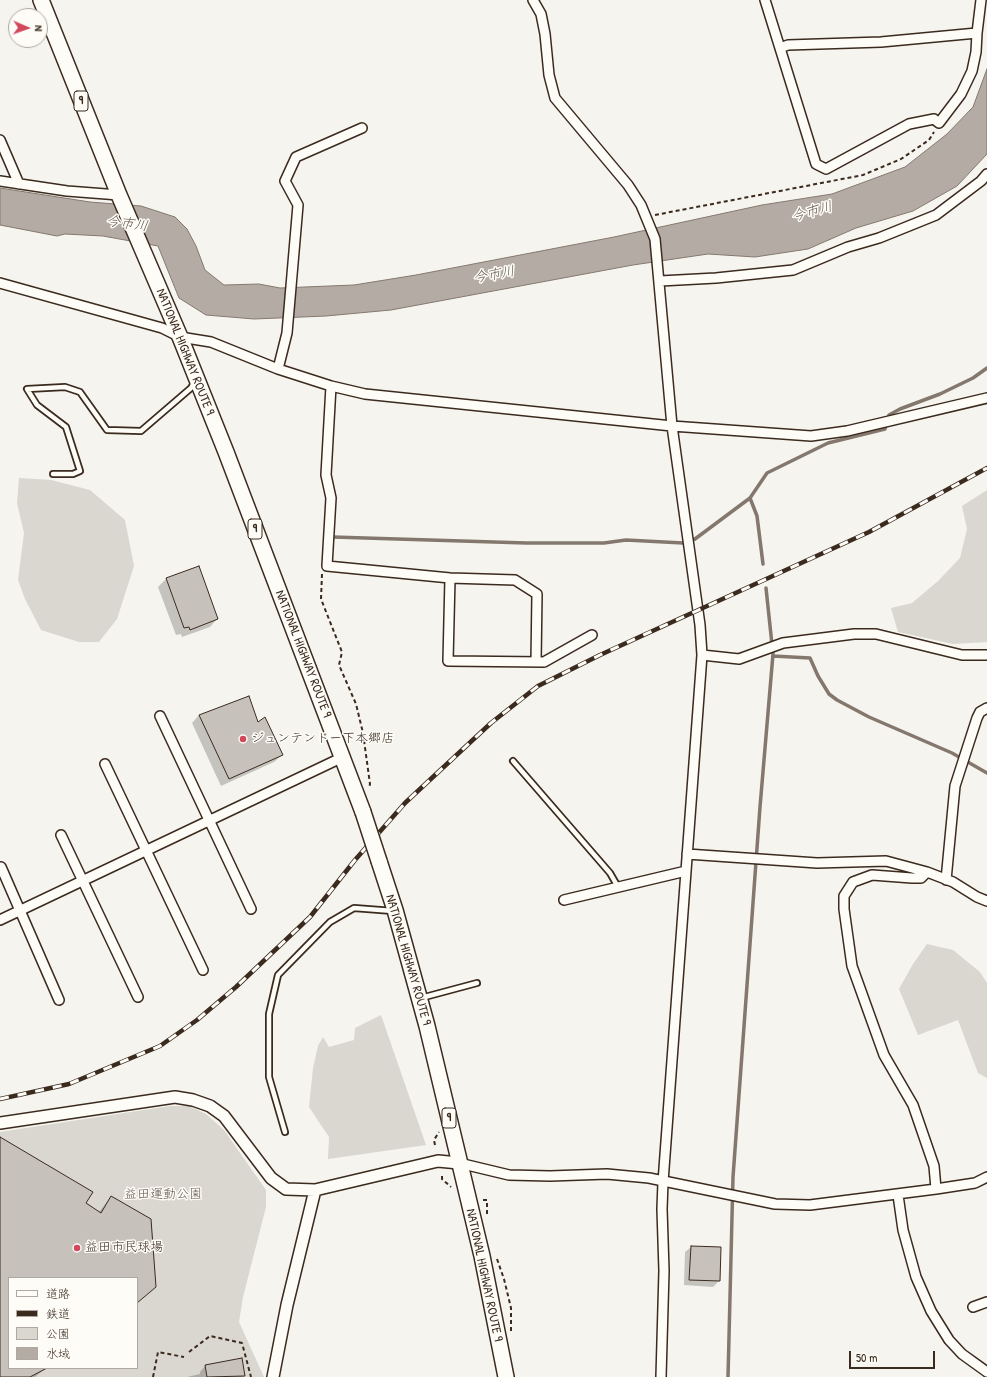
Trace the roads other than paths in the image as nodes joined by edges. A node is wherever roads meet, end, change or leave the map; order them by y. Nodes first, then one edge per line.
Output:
1 (42, 0) edge
2 (533, 0) edge
3 (765, 0) edge
4 (981, 0) edge
5 (977, 33) junction
6 (780, 48) junction
7 (362, 128) dead end
8 (0, 140) edge
9 (987, 174) edge
10 (0, 181) edge
11 (19, 184) junction
12 (120, 198) junction
13 (660, 281) junction
14 (0, 283) edge
15 (180, 337) junction
16 (278, 369) junction
17 (196, 378) junction
18 (331, 386) junction
19 (987, 398) edge
20 (672, 426) junction
21 (53, 474) dead end
22 (450, 578) junction
23 (592, 635) dead end
24 (702, 655) junction
25 (987, 655) edge
26 (536, 662) junction
27 (987, 708) edge
28 (160, 716) dead end
29 (343, 758) junction
30 (513, 761) dead end
31 (105, 764) dead end
32 (208, 821) junction
33 (61, 835) dead end
34 (145, 851) junction
35 (687, 854) junction
36 (1, 867) dead end
37 (686, 871) junction
38 (927, 872) junction
39 (946, 880) junction
40 (82, 881) junction
41 (618, 887) junction
42 (564, 900) dead end
43 (987, 901) edge
44 (251, 909) dead end
45 (395, 910) junction
46 (20, 911) junction
47 (0, 920) edge
48 (203, 970) dead end
49 (477, 983) dead end
50 (138, 997) dead end
51 (419, 999) junction
52 (59, 1000) dead end
53 (0, 1123) edge
54 (285, 1132) dead end
55 (459, 1163) junction
56 (987, 1177) edge
57 (663, 1182) junction
58 (315, 1190) junction
59 (936, 1190) junction
60 (898, 1195) junction
61 (987, 1302) edge
62 (973, 1307) dead end
63 (987, 1372) edge
64 (273, 1377) edge
65 (506, 1377) edge
66 (662, 1377) edge

1 - 12 highway, NATIONAL HIGHWAY ROUTE 9 / 9
2 - 13 street
3 - 6 street
4 - 5 street
5 - 6 street
5 - 6 street
7 - 16 street
8 - 11 street
9 - 13 street
10 - 11 street
11 - 12 street
12 - 15 highway, NATIONAL HIGHWAY ROUTE 9 / 9
13 - 20 street
14 - 15 street
15 - 16 street
15 - 17 highway, NATIONAL HIGHWAY ROUTE 9 / 9
16 - 18 street
17 - 21 lane
17 - 29 highway, NATIONAL HIGHWAY ROUTE 9 / 9
18 - 20 street
18 - 22 street
19 - 20 street
20 - 24 street
22 - 26 street
22 - 26 street
23 - 26 street
24 - 25 street
24 - 35 street
27 - 39 street
28 - 32 street
29 - 32 street
29 - 45 highway, NATIONAL HIGHWAY ROUTE 9 / 9, bridge
30 - 41 lane
31 - 34 street
32 - 34 street
32 - 44 street
33 - 40 street
34 - 40 street
34 - 48 street
35 - 37 street
35 - 38 street
36 - 46 street
37 - 41 street
37 - 57 street
38 - 39 street
38 - 59 street
39 - 43 street
40 - 46 street
40 - 50 street
41 - 42 street
45 - 51 highway, NATIONAL HIGHWAY ROUTE 9 / 9
45 - 54 lane
46 - 47 street
46 - 52 street
49 - 51 lane
51 - 55 highway, NATIONAL HIGHWAY ROUTE 9 / 9
53 - 58 street
55 - 57 street
55 - 58 street
55 - 65 highway, NATIONAL HIGHWAY ROUTE 9 / 9
56 - 59 street
57 - 60 street
57 - 66 street
58 - 64 street
59 - 60 street
60 - 63 street
61 - 62 street

